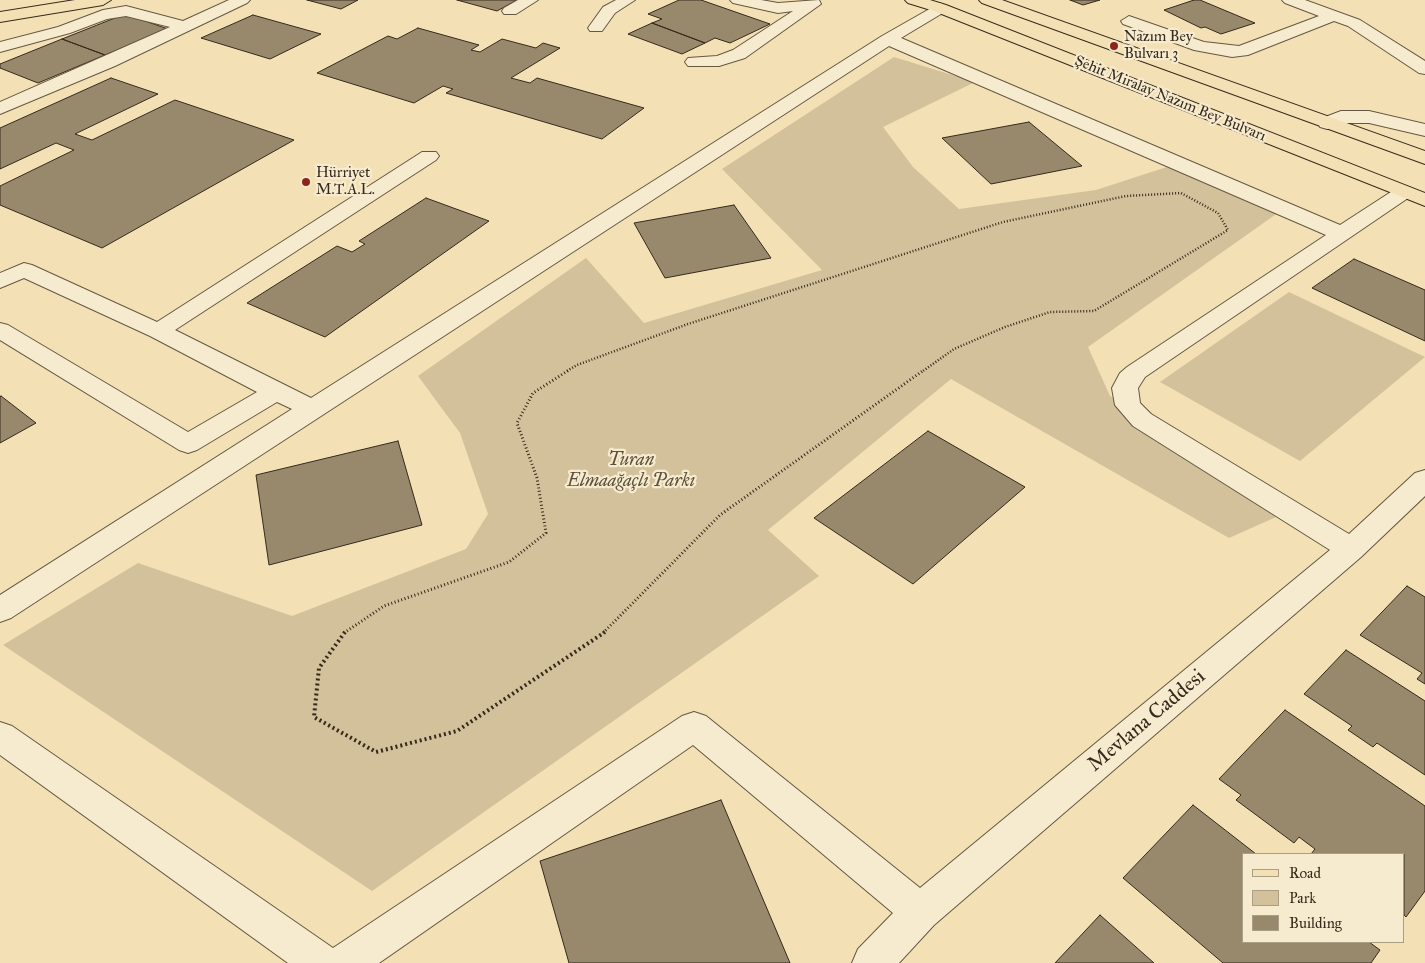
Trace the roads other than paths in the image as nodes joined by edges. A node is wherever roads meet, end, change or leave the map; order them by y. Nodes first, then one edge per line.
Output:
1 (10, 0) edge
2 (103, 0) edge
3 (242, 0) edge
4 (530, 0) edge
5 (627, 0) edge
6 (738, 0) edge
7 (913, 0) edge
8 (987, 0) edge
9 (1290, 0) edge
10 (0, 2) edge
11 (816, 2) edge
12 (940, 8) junction
13 (510, 11) dead end
14 (1335, 15) junction
15 (0, 17) edge
16 (1130, 21) dead end
17 (185, 27) junction
18 (596, 28) dead end
19 (888, 39) junction
20 (0, 47) edge
21 (694, 62) dead end
22 (1425, 69) edge
23 (0, 109) edge
24 (1327, 123) junction
25 (1425, 130) edge
26 (429, 156) dead end
27 (1425, 158) edge
28 (1414, 196) edge
29 (1342, 234) junction
30 (0, 282) edge
31 (0, 330) edge
32 (158, 331) junction
33 (277, 391) junction
34 (314, 410) junction
35 (1425, 480) edge
36 (1352, 548) junction
37 (0, 610) edge
38 (0, 736) edge
39 (920, 912) junction
40 (321, 963) edge
41 (345, 963) edge
42 (872, 963) edge

1 - 10 main road
2 - 15 main road
3 - 17 street
4 - 13 street
5 - 18 street
6 - 11 street
7 - 12 main road, Şehit Miralay Nazım Bey Bulvarı
8 - 24 main road, Şehit Miralay Nazım Bey Bulvarı
9 - 14 street
11 - 21 street
12 - 19 street
12 - 28 main road, Şehit Miralay Nazım Bey Bulvarı
14 - 16 street
14 - 22 street
17 - 20 street
17 - 23 street
19 - 29 street
19 - 34 street
24 - 25 street
24 - 27 main road, Şehit Miralay Nazım Bey Bulvarı
26 - 32 street
28 - 29 street
29 - 36 street
30 - 32 street
31 - 33 street
32 - 33 street
33 - 34 street
34 - 37 street
35 - 36 street, Mevlana Caddesi
36 - 39 street, Mevlana Caddesi
38 - 40 street
39 - 41 street
39 - 42 street, Mevlana Caddesi

